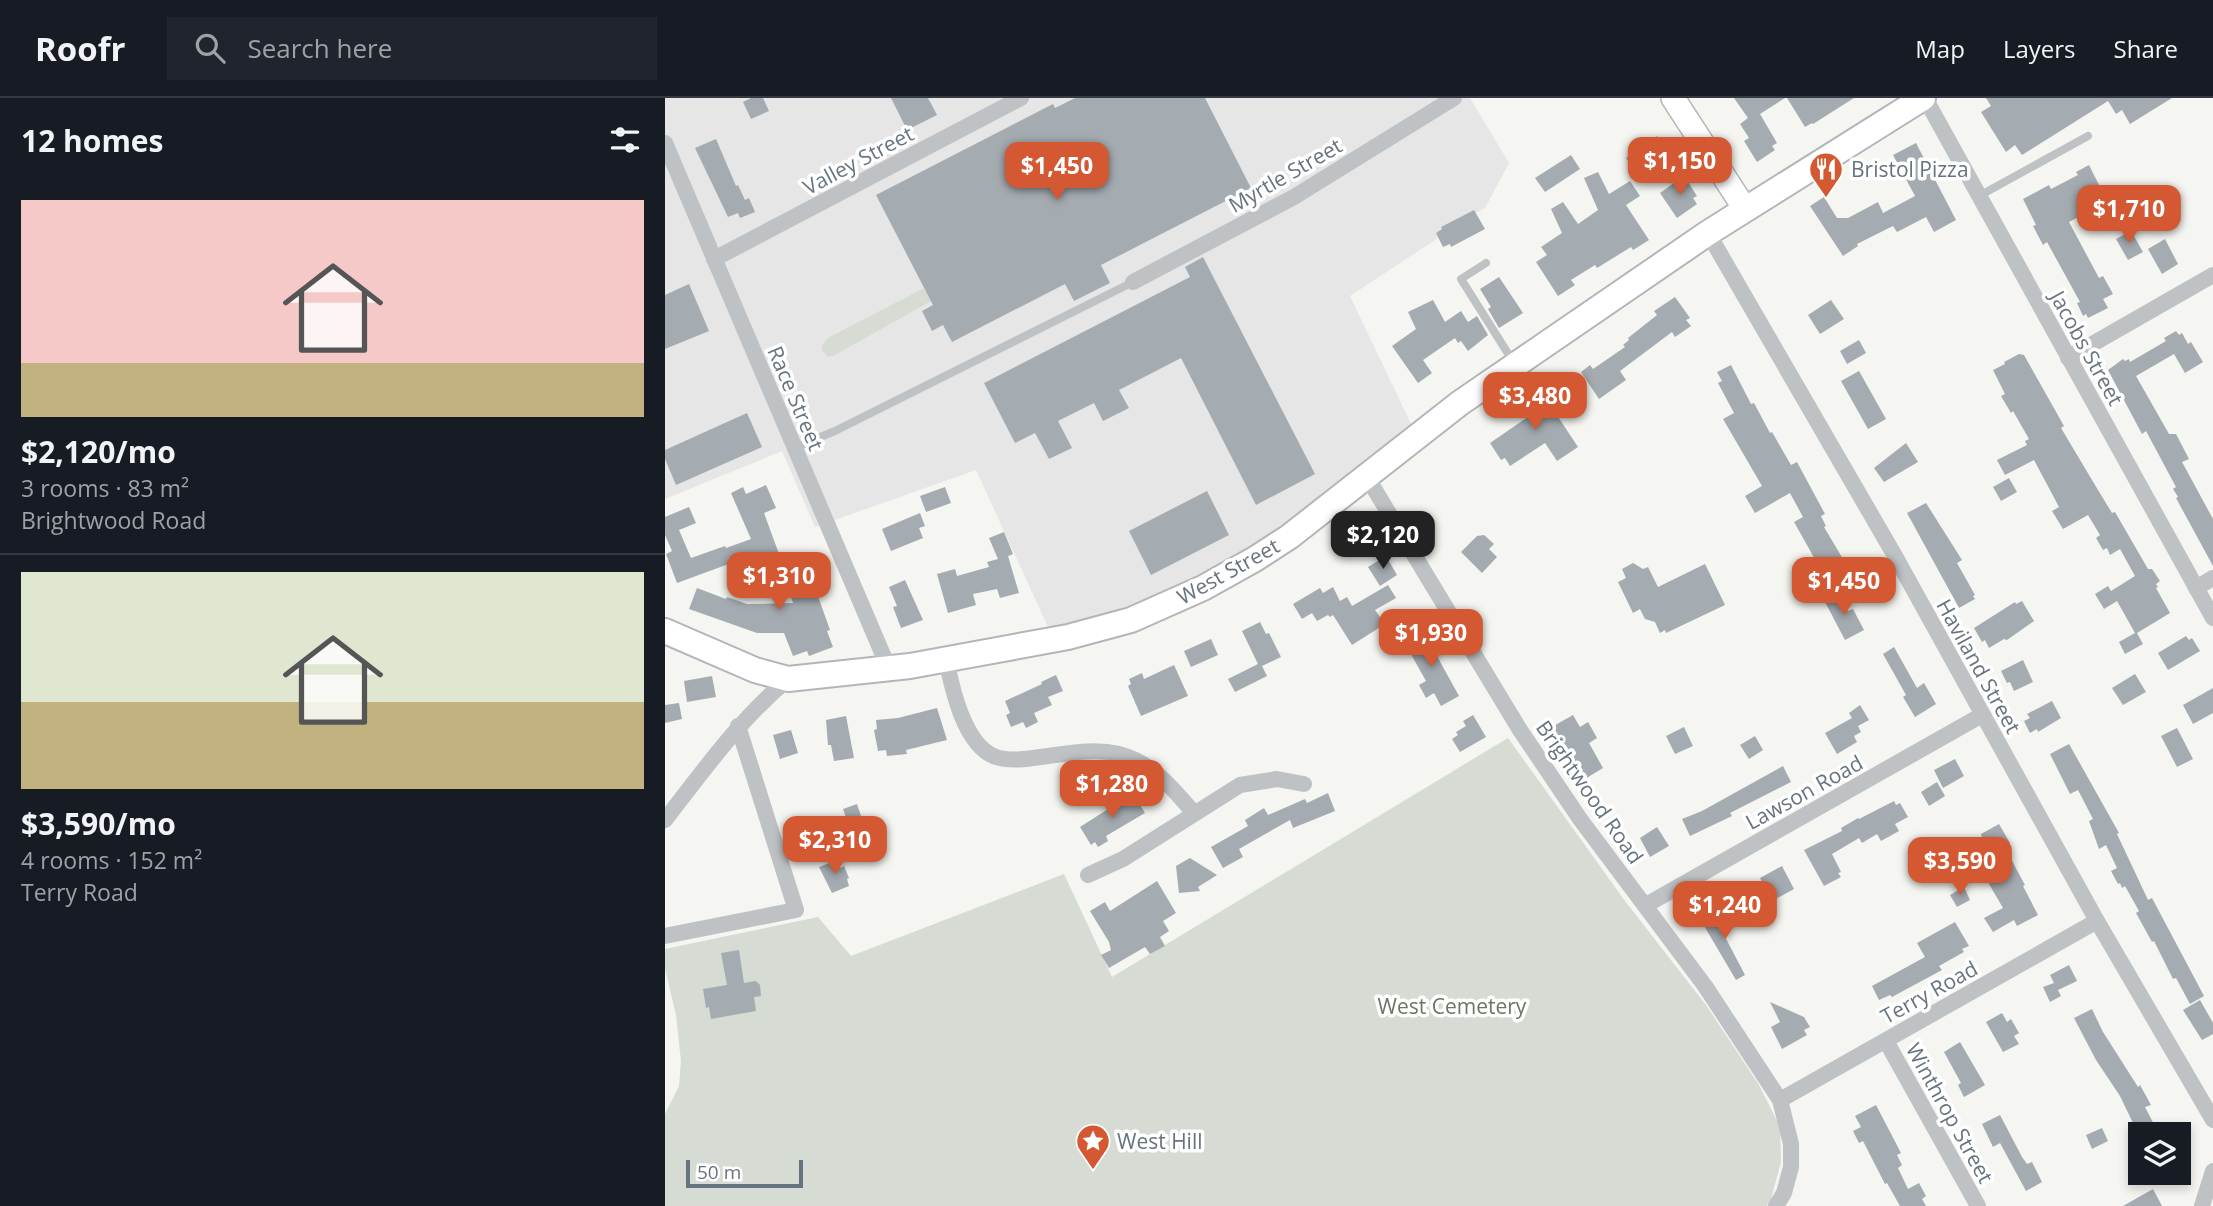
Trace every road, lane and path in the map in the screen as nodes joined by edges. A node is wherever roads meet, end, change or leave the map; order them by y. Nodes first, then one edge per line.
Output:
1 (1021, 98) edge
2 (1454, 98) edge
3 (1674, 98) edge
4 (1924, 98) edge
5 (1896, 105) edge
6 (2088, 136) dead end
7 (665, 143) edge
8 (1979, 196) junction
9 (1745, 209) junction
10 (1708, 233) junction
11 (714, 259) junction
12 (1486, 263) dead end
13 (2213, 275) edge
14 (1133, 282) joint
15 (2068, 358) junction
16 (1515, 366) junction
17 (794, 448) junction
18 (1367, 477) junction
19 (2213, 578) edge
20 (2196, 588) junction
21 (2213, 618) edge
22 (665, 631) edge
23 (946, 659) junction
24 (889, 669) junction
25 (789, 679) junction
26 (1982, 715) junction
27 (738, 726) junction
28 (1304, 784) dead end
29 (1194, 813) junction
30 (665, 820) edge
31 (1088, 875) dead end
32 (1646, 905) junction
33 (2098, 921) junction
34 (665, 936) edge
35 (1886, 1041) junction
36 (1780, 1100) junction
37 (2213, 1120) edge
38 (2213, 1171) edge
39 (1776, 1206) edge
40 (1978, 1206) edge
41 (2202, 1206) edge

1 - 11 street, Valley Street
2 - 14 street, Myrtle Street
3 - 9 street
4 - 5 main road, West Street
4 - 8 street, Jacobs Street
5 - 9 main road, West Street
6 - 8 lane
7 - 11 street, Race Street
8 - 15 street, Jacobs Street
9 - 10 main road, West Street
10 - 16 main road, West Street
10 - 26 street, Haviland Street
11 - 17 street, Race Street
12 - 16 lane
13 - 15 street
14 - 17 lane
15 - 20 street, Jacobs Street
16 - 18 main road, West Street
17 - 24 street, Race Street
18 - 23 main road, West Street
18 - 32 street, Brightwood Road
19 - 20 street
20 - 21 street, Jacobs Street
22 - 25 main road, West Street
23 - 24 main road, West Street
23 - 29 street
24 - 25 main road, West Street
25 - 27 street
26 - 32 street, Lawson Road
26 - 33 street, Haviland Street
27 - 30 street
27 - 34 street
28 - 29 street
29 - 31 street
32 - 36 street, Brightwood Road
33 - 35 street, Terry Road
33 - 37 street, Haviland Street
35 - 36 street, Terry Road
35 - 40 street, Winthrop Street
36 - 39 street, Brightwood Road
38 - 41 street

